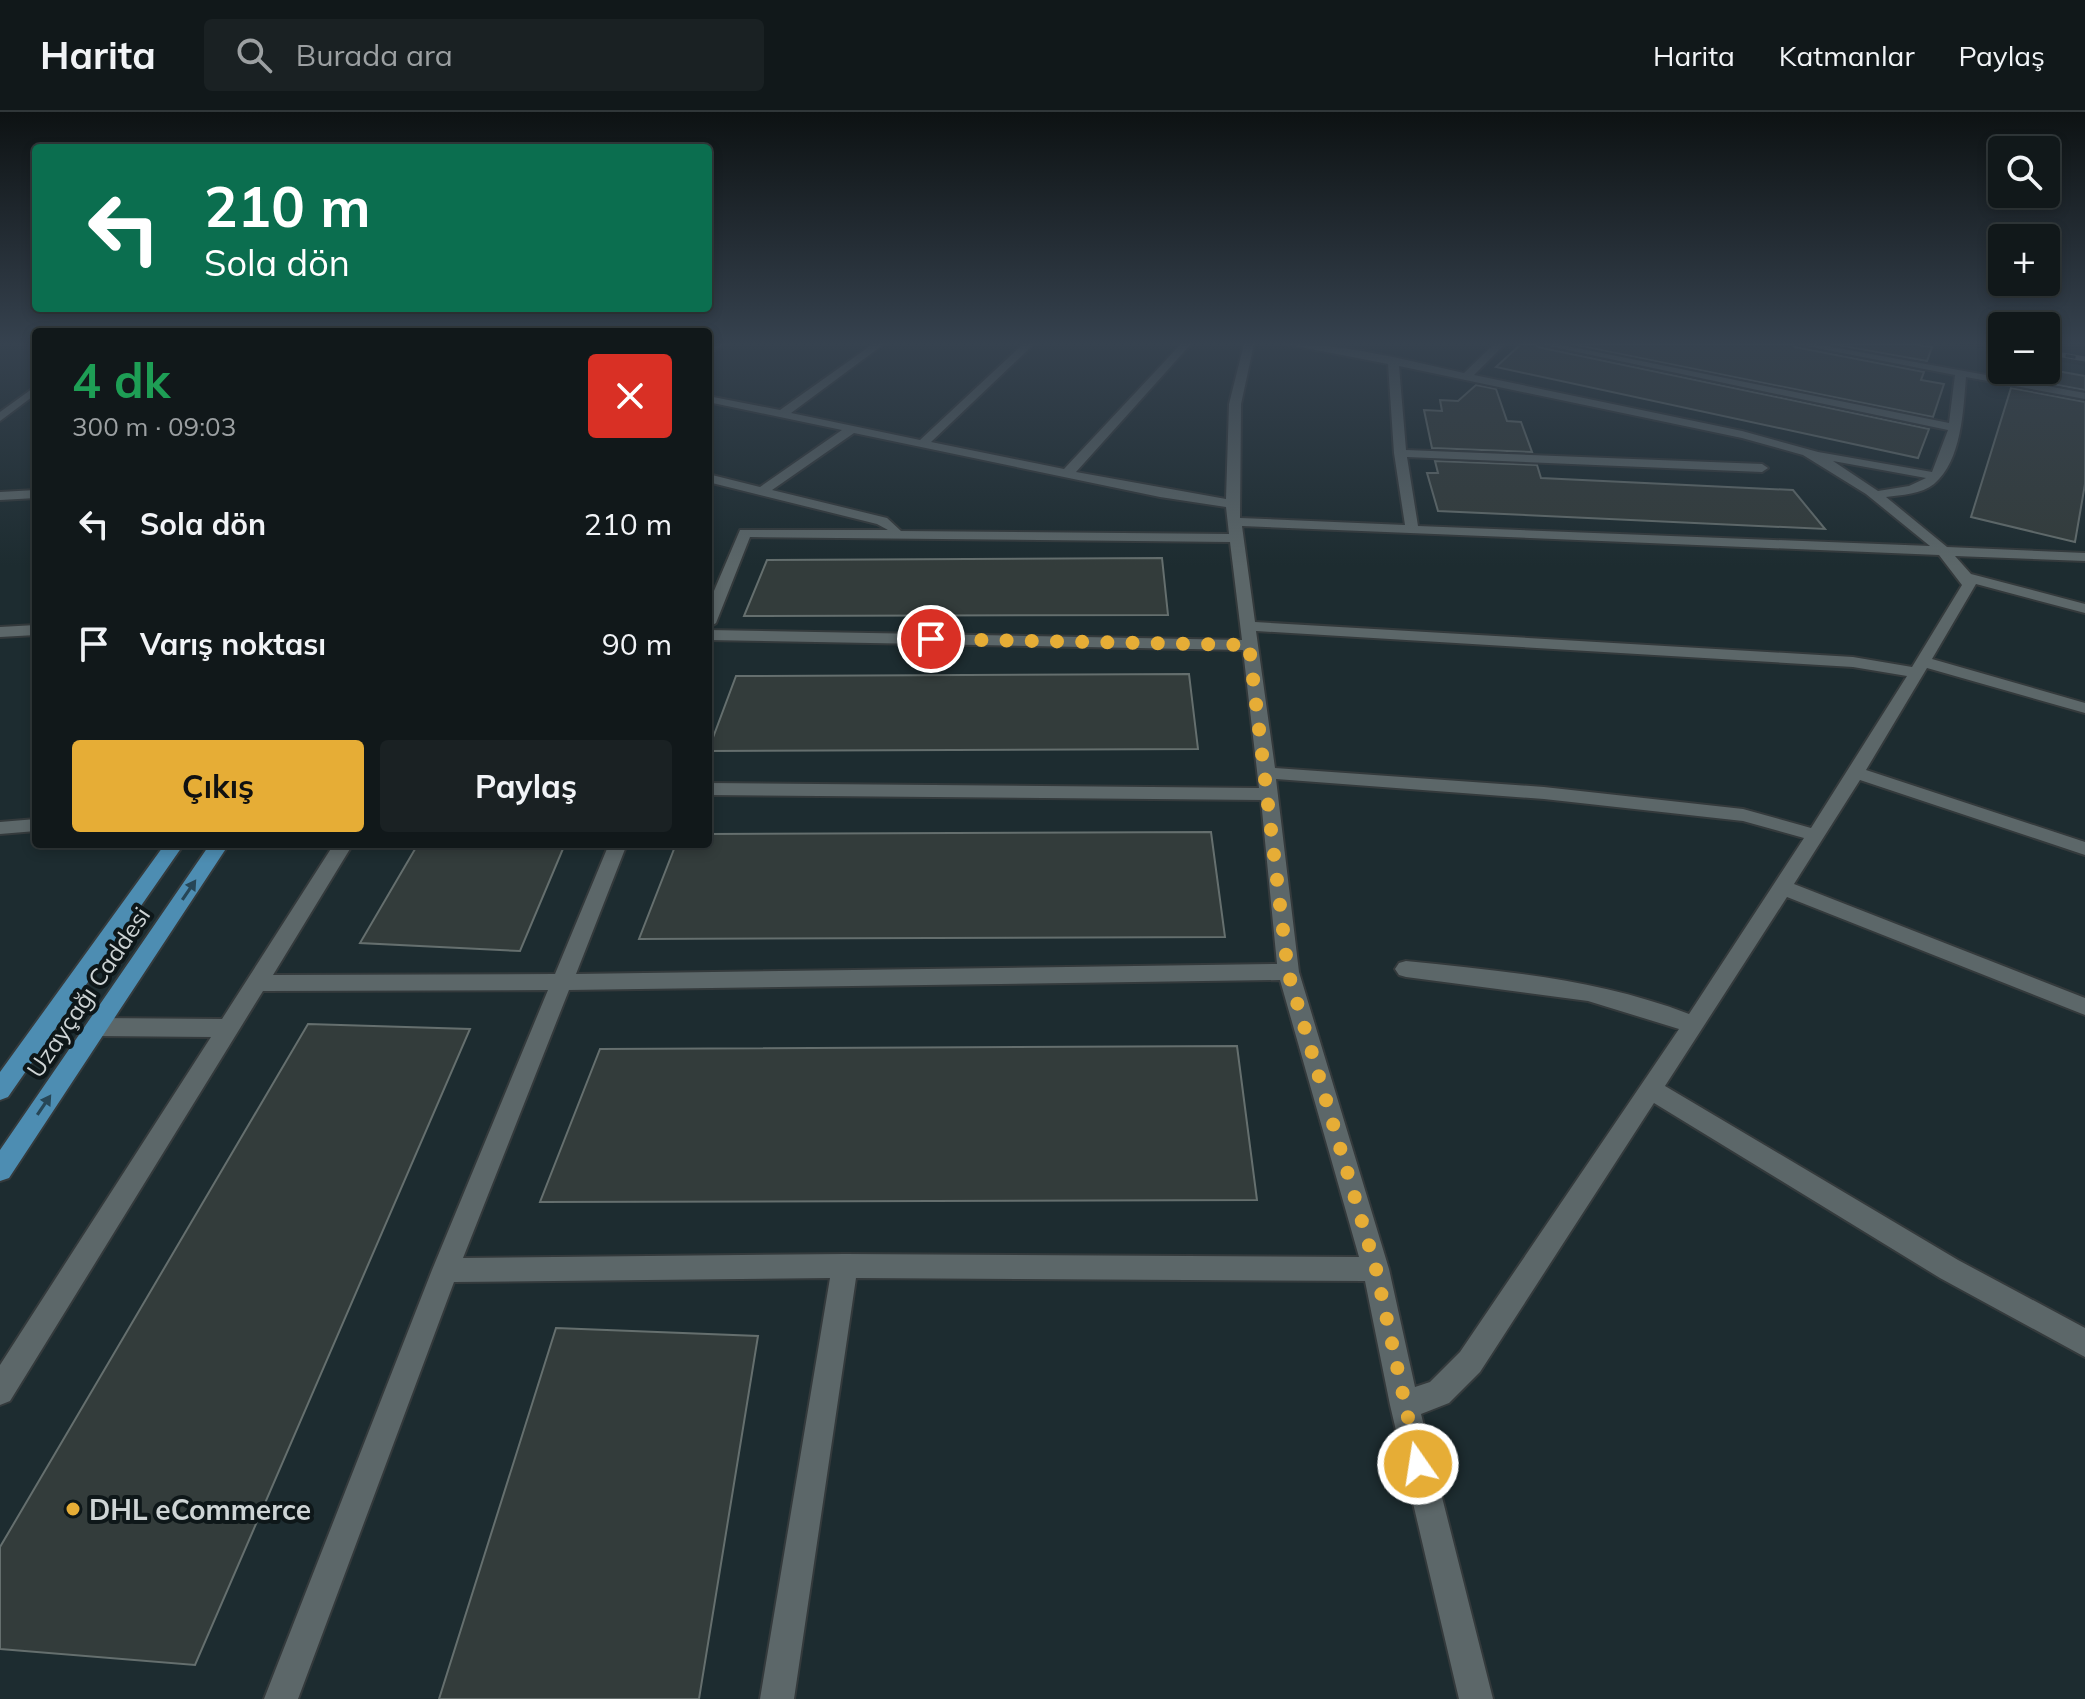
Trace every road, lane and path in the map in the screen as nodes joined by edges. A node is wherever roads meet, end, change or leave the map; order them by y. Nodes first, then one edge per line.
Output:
1 (801, 418) edge
2 (950, 418) edge
3 (1118, 418) edge
4 (1235, 418) edge
5 (1397, 418) edge
6 (1654, 418) edge
7 (1905, 418) edge
8 (1955, 418) edge
9 (1954, 428) junction
10 (852, 429) junction
11 (922, 444) junction
12 (1400, 453) junction
13 (1810, 453) junction
14 (1762, 468) dead end
15 (1067, 474) junction
16 (1934, 476) junction
17 (712, 479) edge
18 (762, 491) junction
19 (32, 494) edge
20 (1876, 495) junction
21 (0, 496) edge
22 (1234, 521) junction
23 (1412, 529) junction
24 (897, 534) junction
25 (1945, 552) junction
26 (2085, 557) edge
27 (1968, 578) junction
28 (2085, 609) edge
29 (712, 613) edge
30 (32, 630) edge
31 (0, 632) edge
32 (712, 635) edge
33 (1248, 636) junction
34 (1921, 667) junction
35 (2085, 708) edge
36 (1855, 772) junction
37 (1267, 784) junction
38 (712, 789) edge
39 (32, 825) edge
40 (0, 828) edge
41 (1815, 835) junction
42 (172, 848) edge
43 (217, 848) edge
44 (341, 848) edge
45 (616, 848) edge
46 (2085, 849) edge
47 (1782, 887) junction
48 (1406, 969) dead end
49 (1288, 972) junction
50 (562, 982) junction
51 (257, 983) junction
52 (2085, 1007) edge
53 (1693, 1025) junction
54 (97, 1027) junction
55 (228, 1028) junction
56 (1651, 1089) junction
57 (0, 1090) edge
58 (0, 1170) edge
59 (845, 1266) junction
60 (1376, 1269) junction
61 (445, 1270) junction
62 (2085, 1343) edge
63 (0, 1391) edge
64 (1404, 1405) junction
65 (281, 1699) edge
66 (777, 1699) edge
67 (1476, 1699) edge

1 - 10 street
2 - 11 street
3 - 15 street
4 - 22 street
5 - 12 street
6 - 13 street
7 - 9 street
8 - 9 street
9 - 16 street
10 - 11 street
10 - 18 street
11 - 15 street
12 - 14 street
12 - 23 street
13 - 16 street
13 - 20 street
15 - 22 street
16 - 20 street
17 - 18 street
18 - 24 street
19 - 21 street
20 - 25 street
22 - 23 street
22 - 24 street
22 - 33 street
23 - 25 street
24 - 29 street
25 - 26 street
25 - 27 street
27 - 28 street
27 - 34 street
30 - 31 street
32 - 33 street
33 - 34 street
33 - 37 street
34 - 35 street
34 - 36 street
36 - 41 street
36 - 46 street
37 - 38 street
37 - 41 street
37 - 49 street
39 - 40 street
41 - 47 street
42 - 57 main road, Uzayçağı Caddesi
54 -> 43 main road, Uzayçağı Caddesi
44 - 51 street
45 - 50 street
47 - 52 street
47 - 53 street
48 - 53 street
49 - 50 street
49 - 60 street
50 - 51 street
50 - 61 street
51 - 55 street
53 - 56 street
54 - 55 street
58 -> 54 main road, Uzayçağı Caddesi
55 - 63 street
56 - 62 street
56 - 64 street
59 - 60 street
59 - 61 street
59 - 66 street
60 - 64 street
61 - 65 street
64 - 67 street

